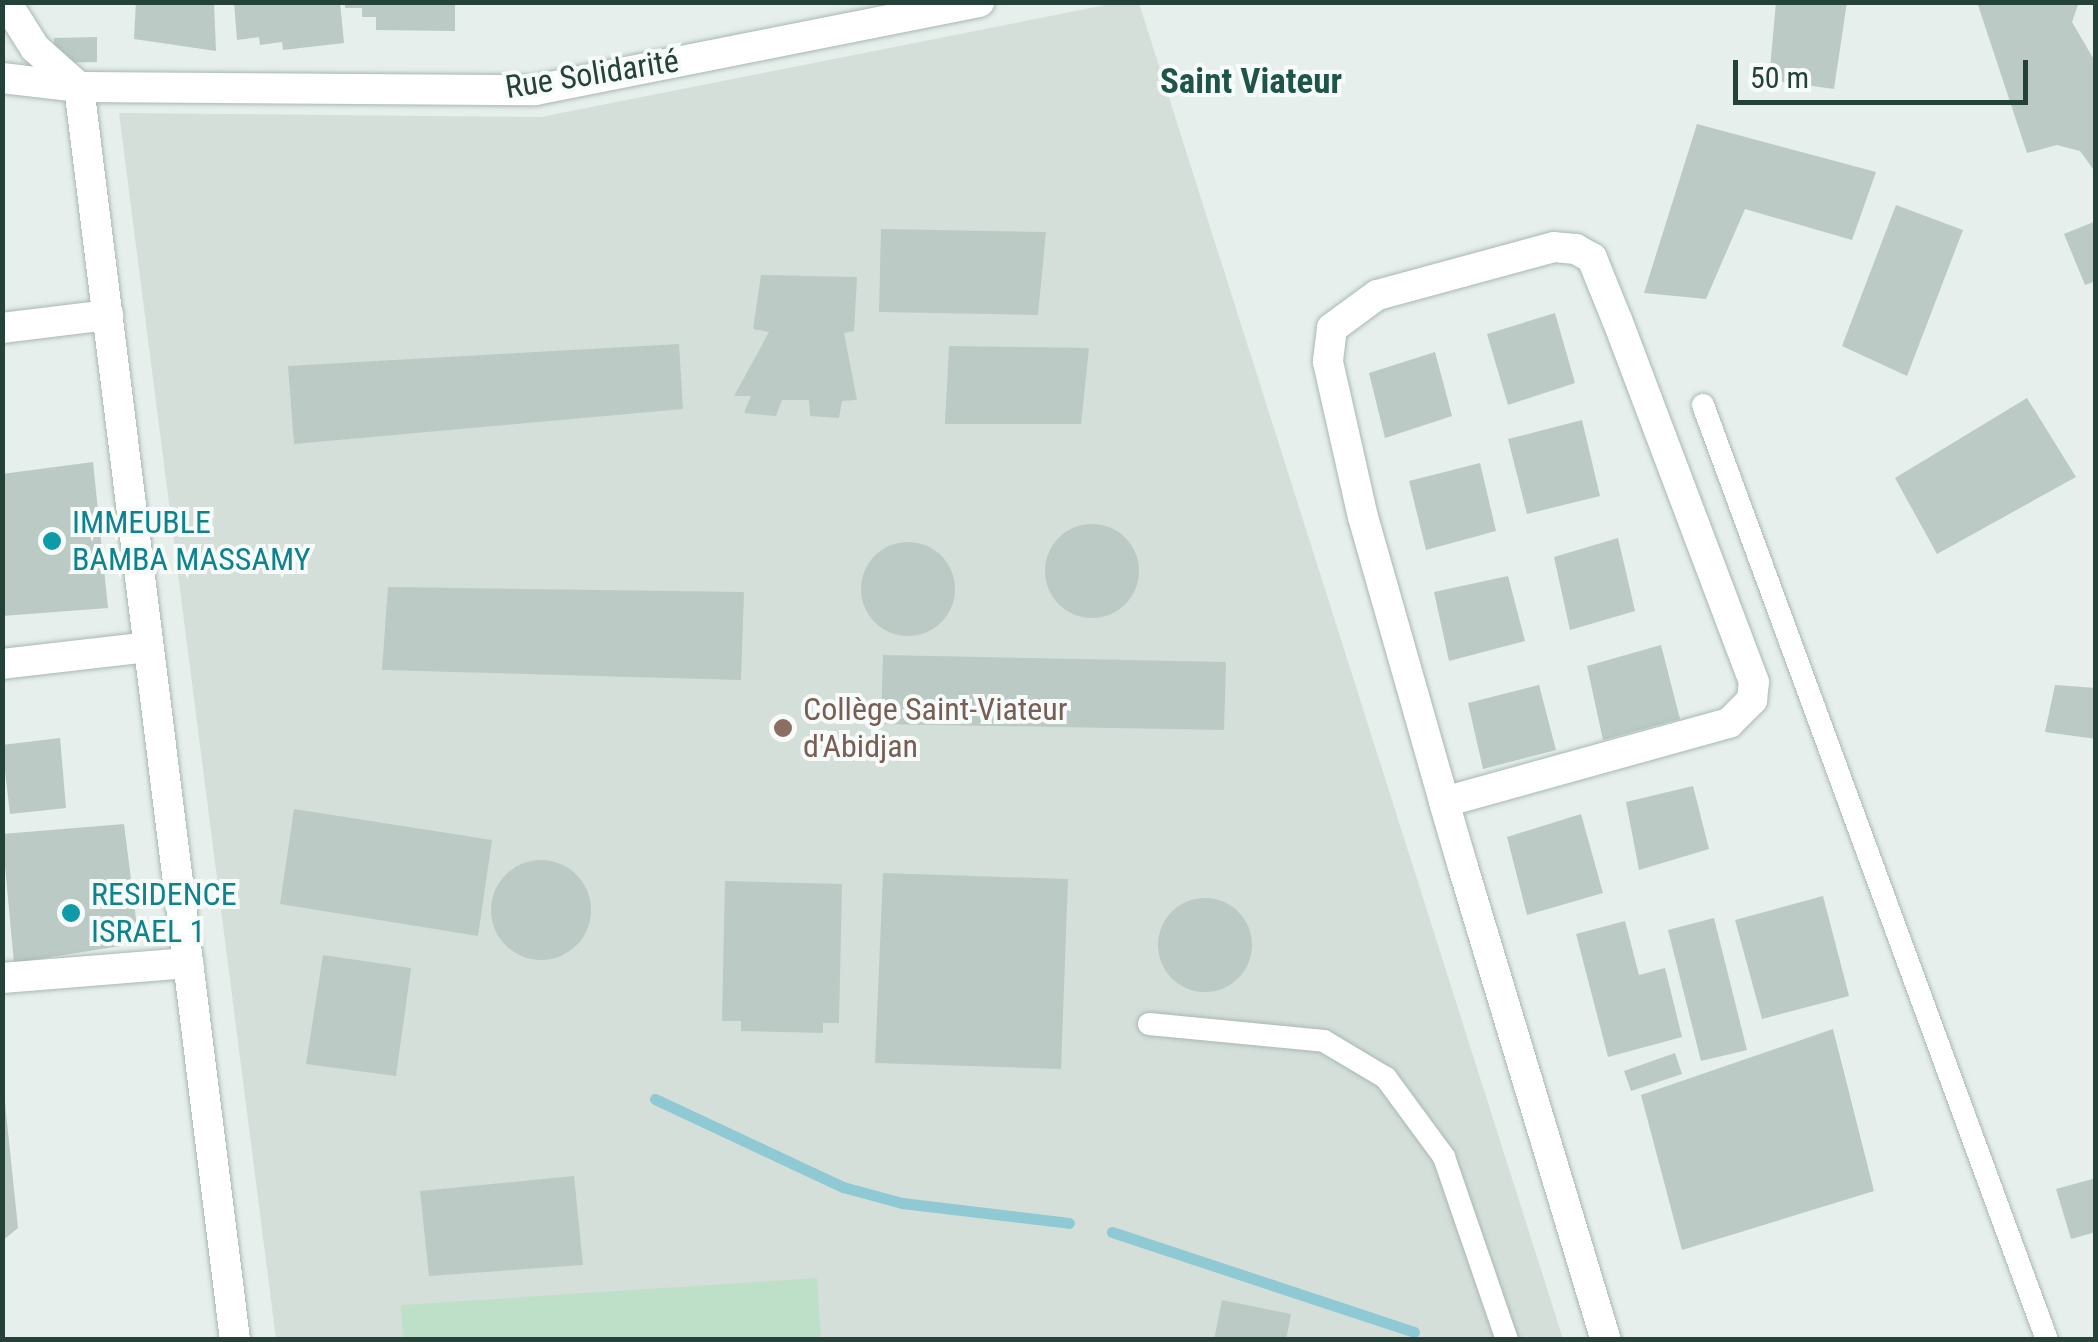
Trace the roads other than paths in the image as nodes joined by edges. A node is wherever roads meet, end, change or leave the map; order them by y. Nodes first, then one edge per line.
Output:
1 (6, 2) edge
2 (979, 2) edge
3 (2, 78) edge
4 (79, 87) junction
5 (108, 315) junction
6 (2, 328) edge
7 (1703, 405) dead end
8 (148, 647) junction
9 (2, 664) edge
10 (1444, 802) junction
11 (188, 963) junction
12 (2, 978) edge
13 (1149, 1024) dead end
14 (235, 1340) edge
15 (1508, 1340) edge
16 (1606, 1340) edge
17 (2046, 1340) edge

1 - 4 street
2 - 4 street, Rue Solidarité
3 - 4 street, Rue Solidarité
4 - 5 street
5 - 6 street
5 - 8 street
7 - 17 lane
8 - 9 street
8 - 11 street
10 - 10 street
10 - 16 street
11 - 12 street
11 - 14 street
13 - 15 lane

